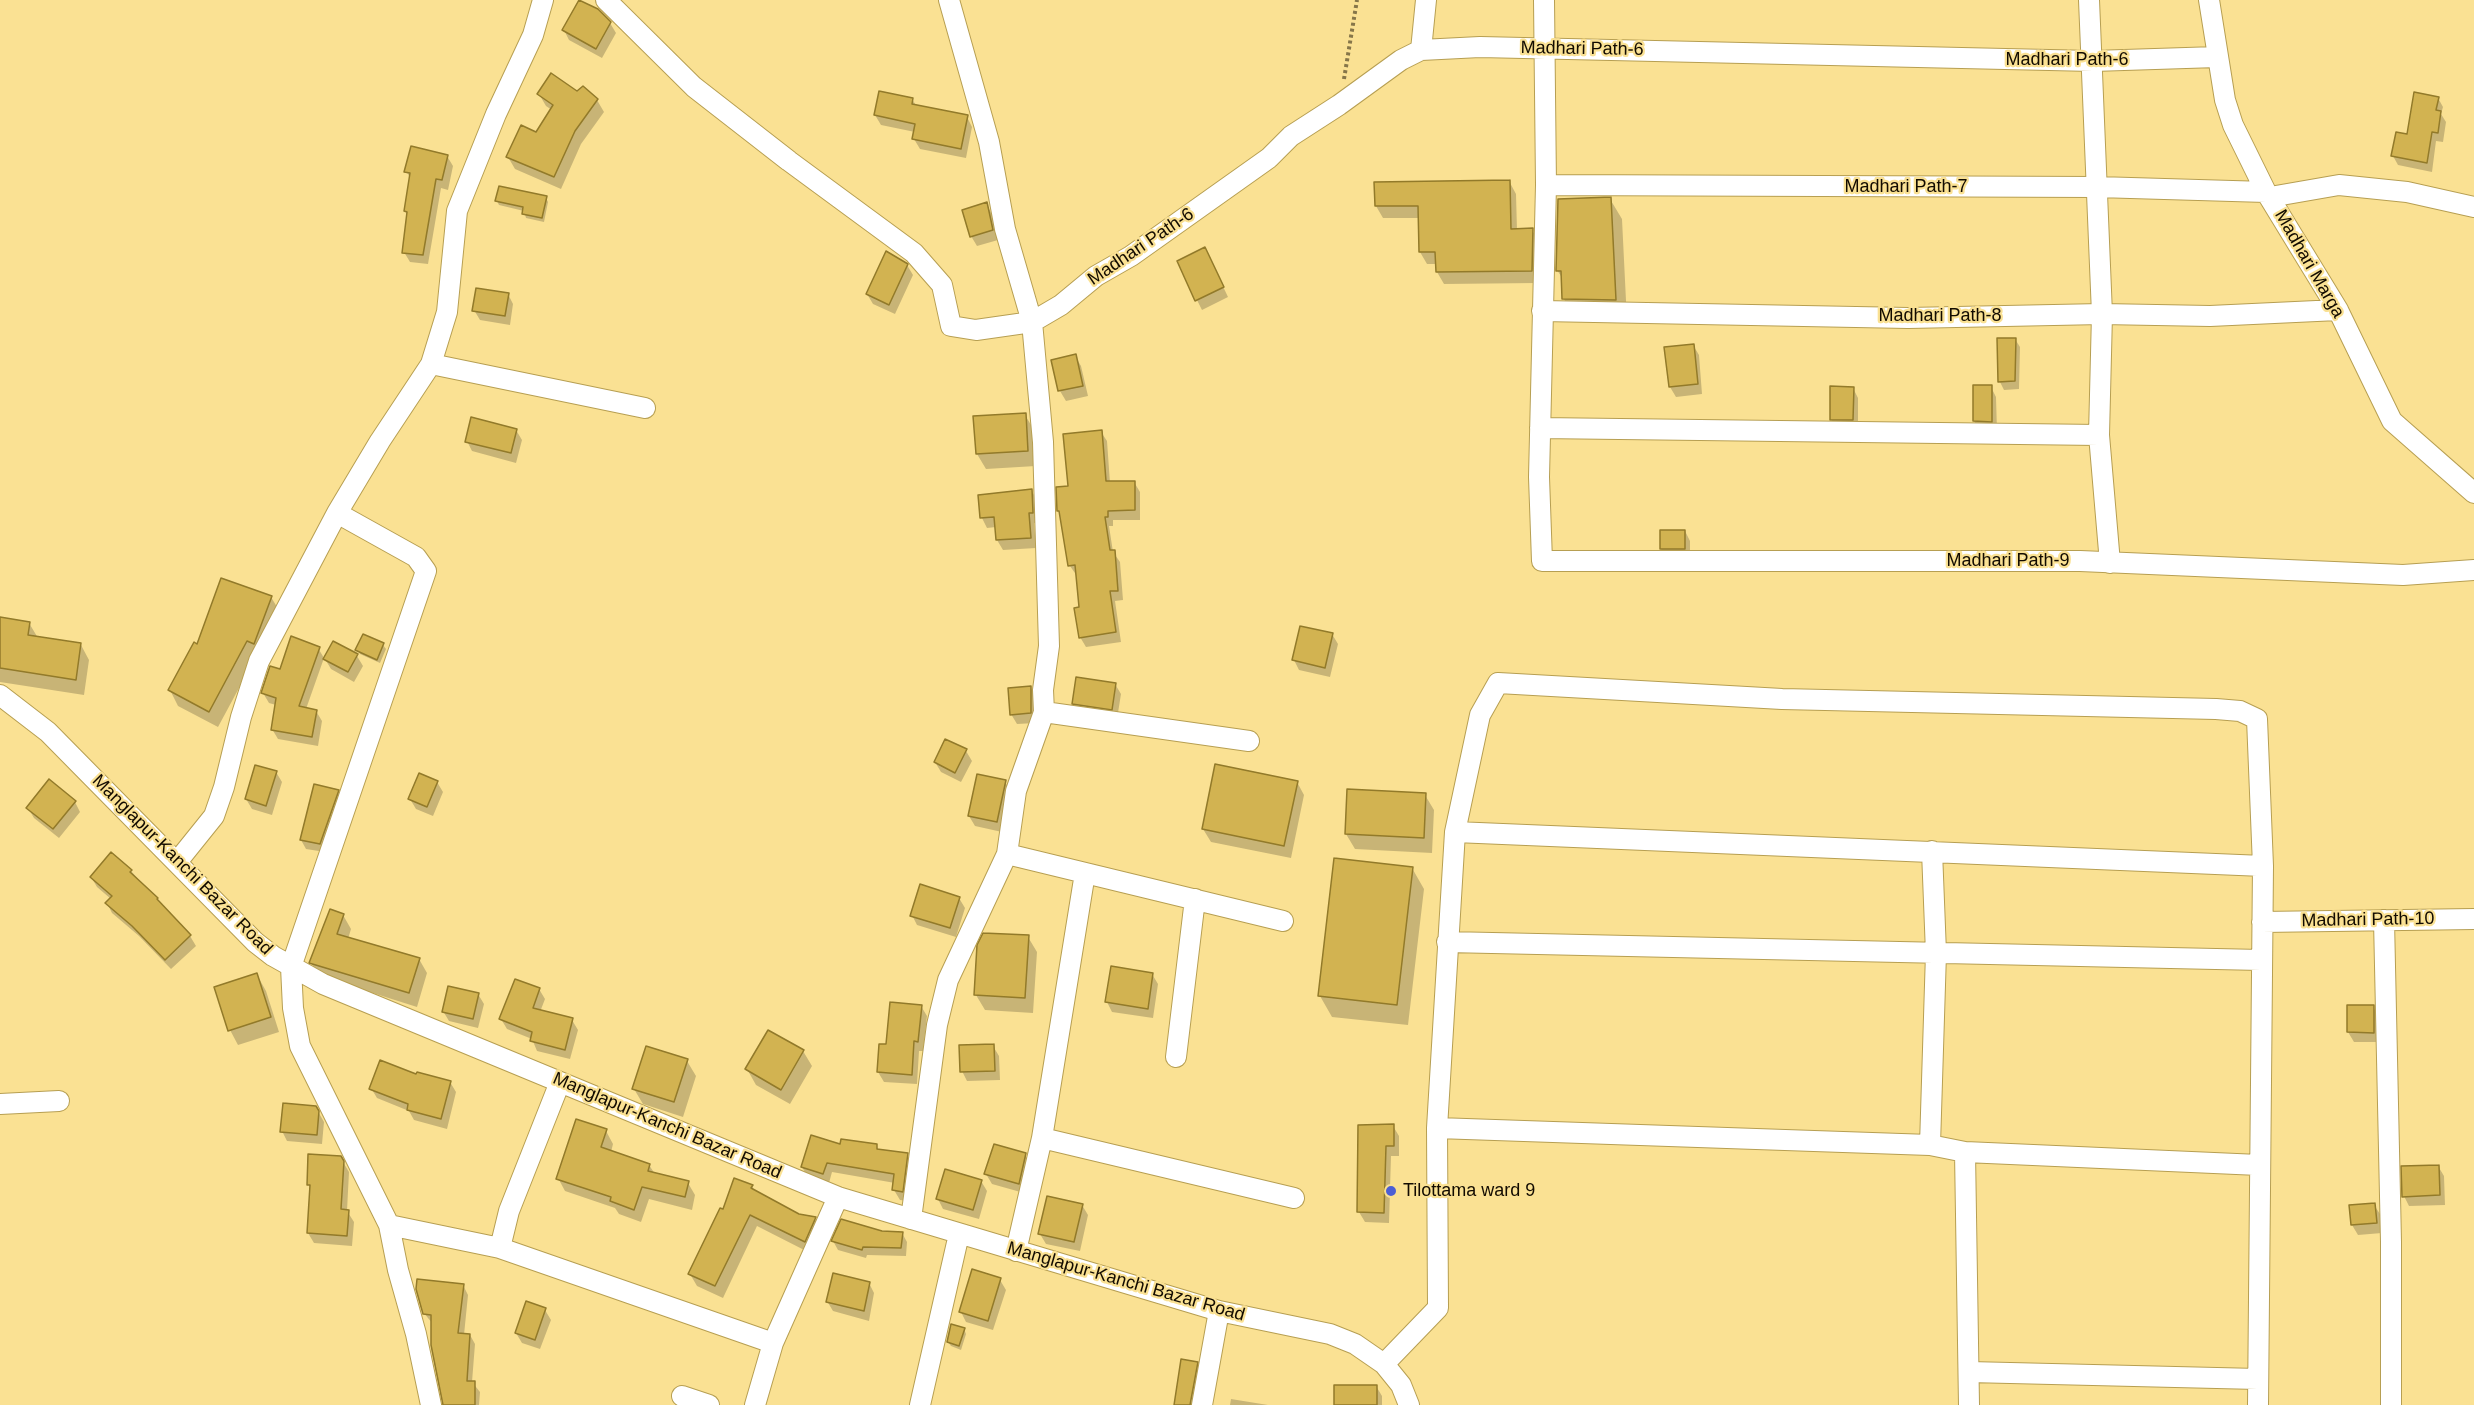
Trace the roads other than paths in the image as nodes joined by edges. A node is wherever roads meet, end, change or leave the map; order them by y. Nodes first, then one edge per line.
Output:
1 (543, 0) edge
2 (606, 0) edge
3 (949, 0) edge
4 (1426, 0) edge
5 (1544, 0) edge
6 (2089, 0) edge
7 (2210, 0) edge
8 (1544, 48) junction
9 (1421, 50) junction
10 (2217, 57) junction
11 (2093, 61) junction
12 (1546, 185) junction
13 (2097, 187) junction
14 (2268, 195) junction
15 (2474, 207) edge
16 (2338, 310) junction
17 (1542, 311) junction
18 (2102, 314) junction
19 (1032, 322) junction
20 (431, 364) junction
21 (645, 408) dead end
22 (1539, 428) junction
23 (2099, 435) junction
24 (2474, 493) edge
25 (337, 513) junction
26 (2110, 563) junction
27 (2474, 570) edge
28 (0, 695) edge
29 (1044, 712) junction
30 (1249, 741) dead end
31 (1455, 832) junction
32 (1932, 851) junction
33 (1007, 854) junction
34 (177, 862) junction
35 (2263, 866) junction
36 (1084, 873) junction
37 (1195, 899) junction
38 (2474, 919) edge
39 (2384, 920) junction
40 (1283, 921) dead end
41 (2262, 922) junction
42 (1447, 942) junction
43 (1936, 953) junction
44 (2262, 960) junction
45 (291, 967) junction
46 (1176, 1057) dead end
47 (560, 1082) junction
48 (59, 1101) dead end
49 (0, 1104) edge
50 (1437, 1128) junction
51 (1042, 1138) junction
52 (1930, 1145) junction
53 (1965, 1152) junction
54 (2259, 1165) junction
55 (838, 1197) junction
56 (1294, 1198) dead end
57 (911, 1219) junction
58 (389, 1225) junction
59 (959, 1234) junction
60 (500, 1248) junction
61 (1016, 1251) junction
62 (1219, 1311) junction
63 (772, 1343) junction
64 (1384, 1364) junction
65 (1969, 1372) junction
66 (2258, 1379) junction
67 (682, 1396) dead end
68 (431, 1405) edge
69 (709, 1405) edge
70 (755, 1405) edge
71 (920, 1405) edge
72 (1202, 1405) edge
73 (1409, 1405) edge
74 (1969, 1405) edge
75 (2258, 1405) edge
76 (2391, 1405) edge

1 - 20 street
2 - 19 street
3 - 19 street
4 - 9 street
5 - 8 street
6 - 11 street
7 - 10 street, Madhari Marga
8 - 9 street, Madhari Path-6
8 - 11 street, Madhari Path-6
8 - 12 street
9 - 19 street, Madhari Path-6
10 - 11 street, Madhari Path-6
10 - 14 street, Madhari Marga
11 - 13 street
12 - 13 street, Madhari Path-7
12 - 17 street
13 - 14 street, Madhari Path-7
13 - 18 street
14 - 15 street, Madhari Path-7
14 - 16 street, Madhari Marga
16 - 18 street, Madhari Path-8
16 - 24 street, Madhari Marga
17 - 18 street, Madhari Path-8
17 - 22 street
18 - 23 street
19 - 29 street
20 - 21 street
20 - 25 street
22 - 23 street
22 - 26 street, Madhari Path-9
23 - 26 street
25 - 34 street
25 - 45 street
26 - 27 street, Madhari Path-9
28 - 34 street, Manglapur-Kanchi Bazar Road
29 - 30 street
29 - 33 street
31 - 32 street
31 - 35 street
31 - 42 street
32 - 35 street
32 - 43 street
33 - 36 street
33 - 57 street
34 - 45 street, Manglapur-Kanchi Bazar Road
35 - 41 street
36 - 37 street
36 - 51 street
37 - 40 street
37 - 46 street
38 - 39 street, Madhari Path-10
39 - 41 street, Madhari Path-10
39 - 76 street
41 - 44 street
42 - 43 street
42 - 50 street
43 - 44 street
43 - 52 street
44 - 54 street
45 - 47 street, Manglapur-Kanchi Bazar Road
45 - 58 street
47 - 55 street, Manglapur-Kanchi Bazar Road
47 - 60 street
48 - 49 street
50 - 52 street
50 - 64 street
51 - 56 street
51 - 61 street
52 - 53 street
53 - 54 street
53 - 65 street
54 - 66 street
55 - 57 street, Manglapur-Kanchi Bazar Road
55 - 63 street
57 - 59 street, Manglapur-Kanchi Bazar Road
58 - 60 street
58 - 68 street
59 - 61 street, Manglapur-Kanchi Bazar Road
59 - 71 street
60 - 63 street
61 - 62 street, Manglapur-Kanchi Bazar Road
62 - 64 street, Manglapur-Kanchi Bazar Road
62 - 72 street
63 - 70 street
64 - 73 street, Manglapur-Kanchi Bazar Road
65 - 66 street
65 - 74 street
66 - 75 street
67 - 69 street

